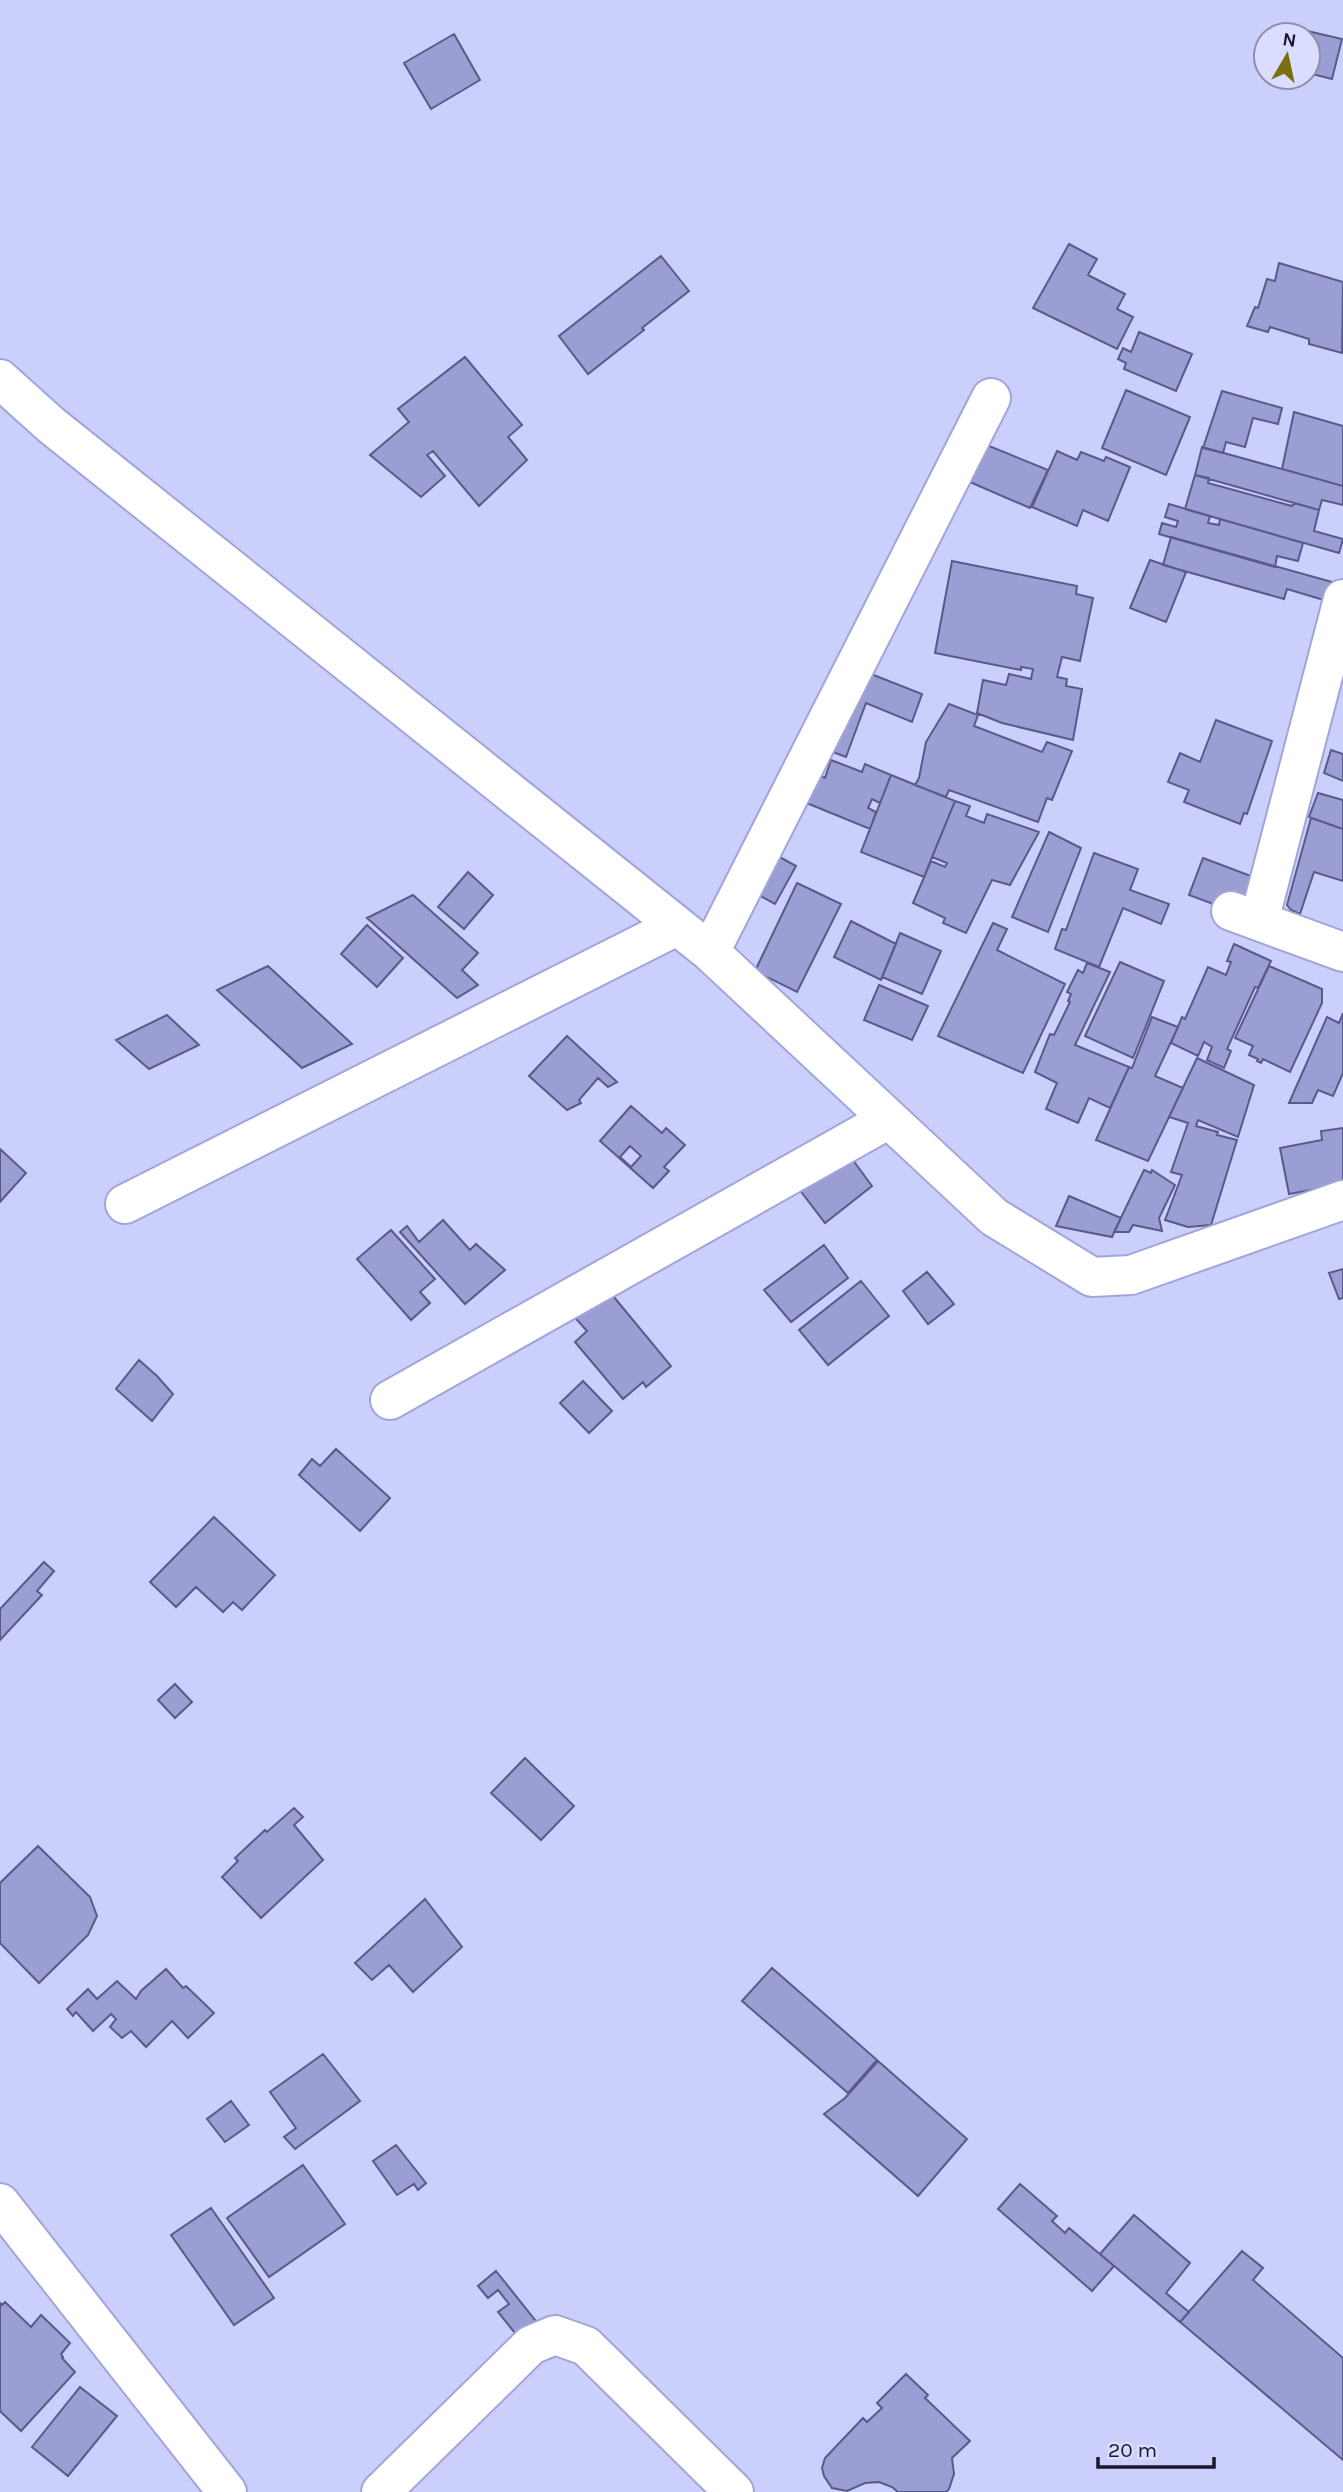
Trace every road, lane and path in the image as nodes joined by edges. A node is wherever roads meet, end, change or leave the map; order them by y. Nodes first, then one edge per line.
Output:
1 (0, 379) edge
2 (991, 398) dead end
3 (1343, 599) edge
4 (677, 926) junction
5 (710, 952) junction
6 (1343, 952) edge
7 (889, 1118) junction
8 (1343, 1200) edge
9 (125, 1204) dead end
10 (390, 1400) dead end
11 (0, 2203) edge
12 (227, 2492) edge
13 (381, 2492) edge
14 (734, 2492) edge

1 - 4 street
2 - 5 street
3 - 6 street
4 - 5 street
4 - 9 street
5 - 7 street
7 - 8 street
7 - 10 street
11 - 12 street
13 - 14 street

